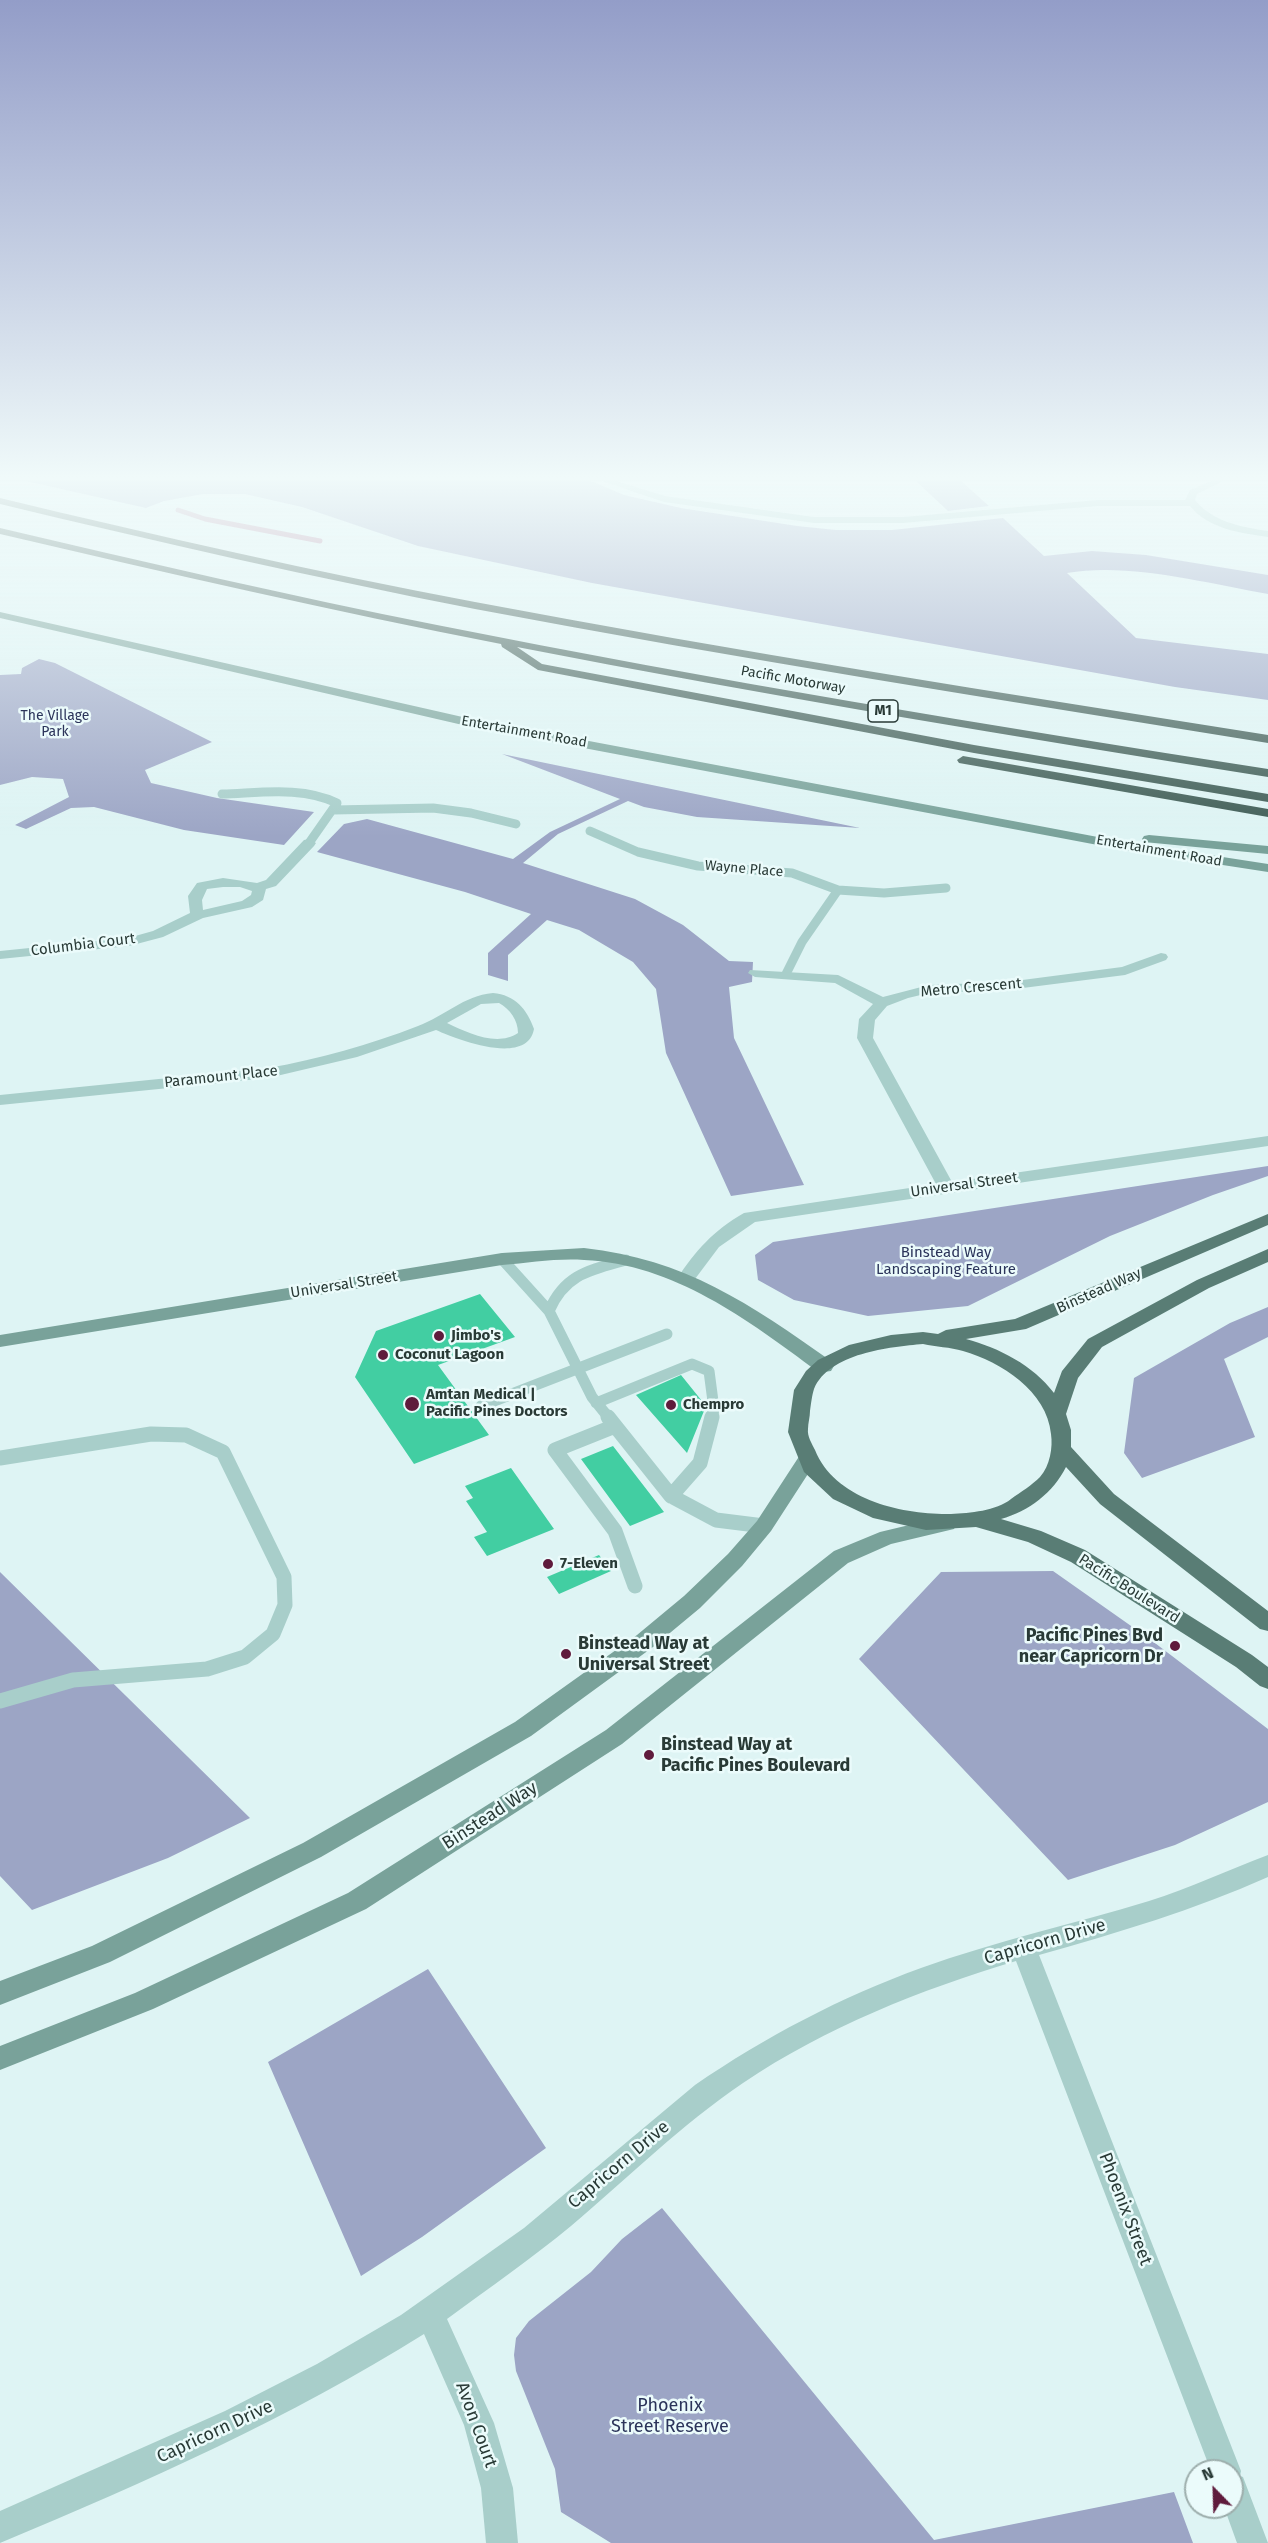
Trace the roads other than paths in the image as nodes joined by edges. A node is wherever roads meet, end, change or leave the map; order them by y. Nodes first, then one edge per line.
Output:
1 (305, 600) edge
2 (456, 600) edge
3 (0, 615) edge
4 (500, 641) junction
5 (868, 730) junction
6 (1268, 739) edge
7 (1268, 773) edge
8 (222, 794) dead end
9 (1268, 798) edge
10 (334, 810) junction
11 (1268, 813) edge
12 (516, 824) dead end
13 (590, 831) dead end
14 (1051, 831) junction
15 (309, 843) joint
16 (1268, 850) edge
17 (1268, 868) edge
18 (257, 887) junction
19 (946, 888) dead end
20 (838, 890) junction
21 (198, 915) junction
22 (0, 955) edge
23 (1161, 957) dead end
24 (755, 973) dead end
25 (786, 974) junction
26 (882, 1004) junction
27 (436, 1024) junction
28 (0, 1100) edge
29 (1268, 1141) edge
30 (946, 1187) junction
31 (1268, 1219) edge
32 (1268, 1255) edge
33 (502, 1259) junction
34 (626, 1260) junction
35 (686, 1279) junction
36 (549, 1311) junction
37 (668, 1334) dead end
38 (923, 1338) junction
39 (0, 1341) edge
40 (824, 1366) junction
41 (579, 1367) junction
42 (596, 1403) junction
43 (482, 1406) dead end
44 (1056, 1414) junction
45 (615, 1426) junction
46 (1062, 1450) junction
47 (0, 1458) edge
48 (807, 1460) junction
49 (671, 1496) junction
50 (980, 1521) junction
51 (947, 1524) junction
52 (764, 1526) junction
53 (635, 1586) dead end
54 (1268, 1623) edge
55 (1268, 1680) edge
56 (0, 1701) edge
57 (1268, 1866) edge
58 (1024, 1948) junction
59 (0, 1993) edge
60 (0, 2058) edge
61 (429, 2313) junction
62 (1221, 2459) edge
63 (1244, 2519) edge
64 (0, 2527) edge
65 (502, 2543) edge
66 (1253, 2543) edge

1 - 4 highway, Pacific Motorway / M1
2 - 6 highway, Pacific Motorway / M1
3 - 14 street, Entertainment Road
4 - 5 highway
4 - 7 highway, Pacific Motorway / M1
5 - 9 highway
5 - 11 highway
8 - 10 lane
10 - 12 lane
10 - 15 lane
13 - 20 lane, Wayne Place
14 - 16 street, Entertainment Road
14 - 17 street, Entertainment Road
15 - 18 street, Columbia Court
18 - 21 street, Columbia Court
18 - 21 street
19 - 20 lane, Wayne Place
20 - 25 lane
21 - 22 street, Columbia Court
23 - 26 street, Metro Crescent
24 - 25 street
25 - 26 street
26 - 30 street
27 - 27 street, Paramount Place
27 - 28 street, Paramount Place
29 - 30 street, Universal Street
30 - 35 street, Universal Street
31 - 38 main road, Binstead Way
32 - 44 main road
33 - 34 street, Universal Street
33 - 36 lane
33 - 39 street, Universal Street
34 - 35 street, Universal Street
34 - 36 lane
35 - 40 street, Universal Street
36 - 41 lane
37 - 41 lane
38 - 40 main road
38 - 44 main road
40 - 48 main road
41 - 42 lane
41 - 43 lane
42 - 45 lane
42 - 49 lane
44 - 46 main road
45 - 49 lane
45 - 53 lane
46 - 50 main road
46 - 54 main road
47 - 56 lane
48 - 51 main road
48 - 52 street
49 - 52 lane
50 - 51 main road
50 - 55 main road, Pacific Boulevard
51 - 60 street, Binstead Way
52 - 59 street
57 - 58 street, Capricorn Drive
58 - 61 street, Capricorn Drive
58 - 62 street, Phoenix Street
61 - 64 street, Capricorn Drive
61 - 65 street, Avon Court
63 - 66 street

